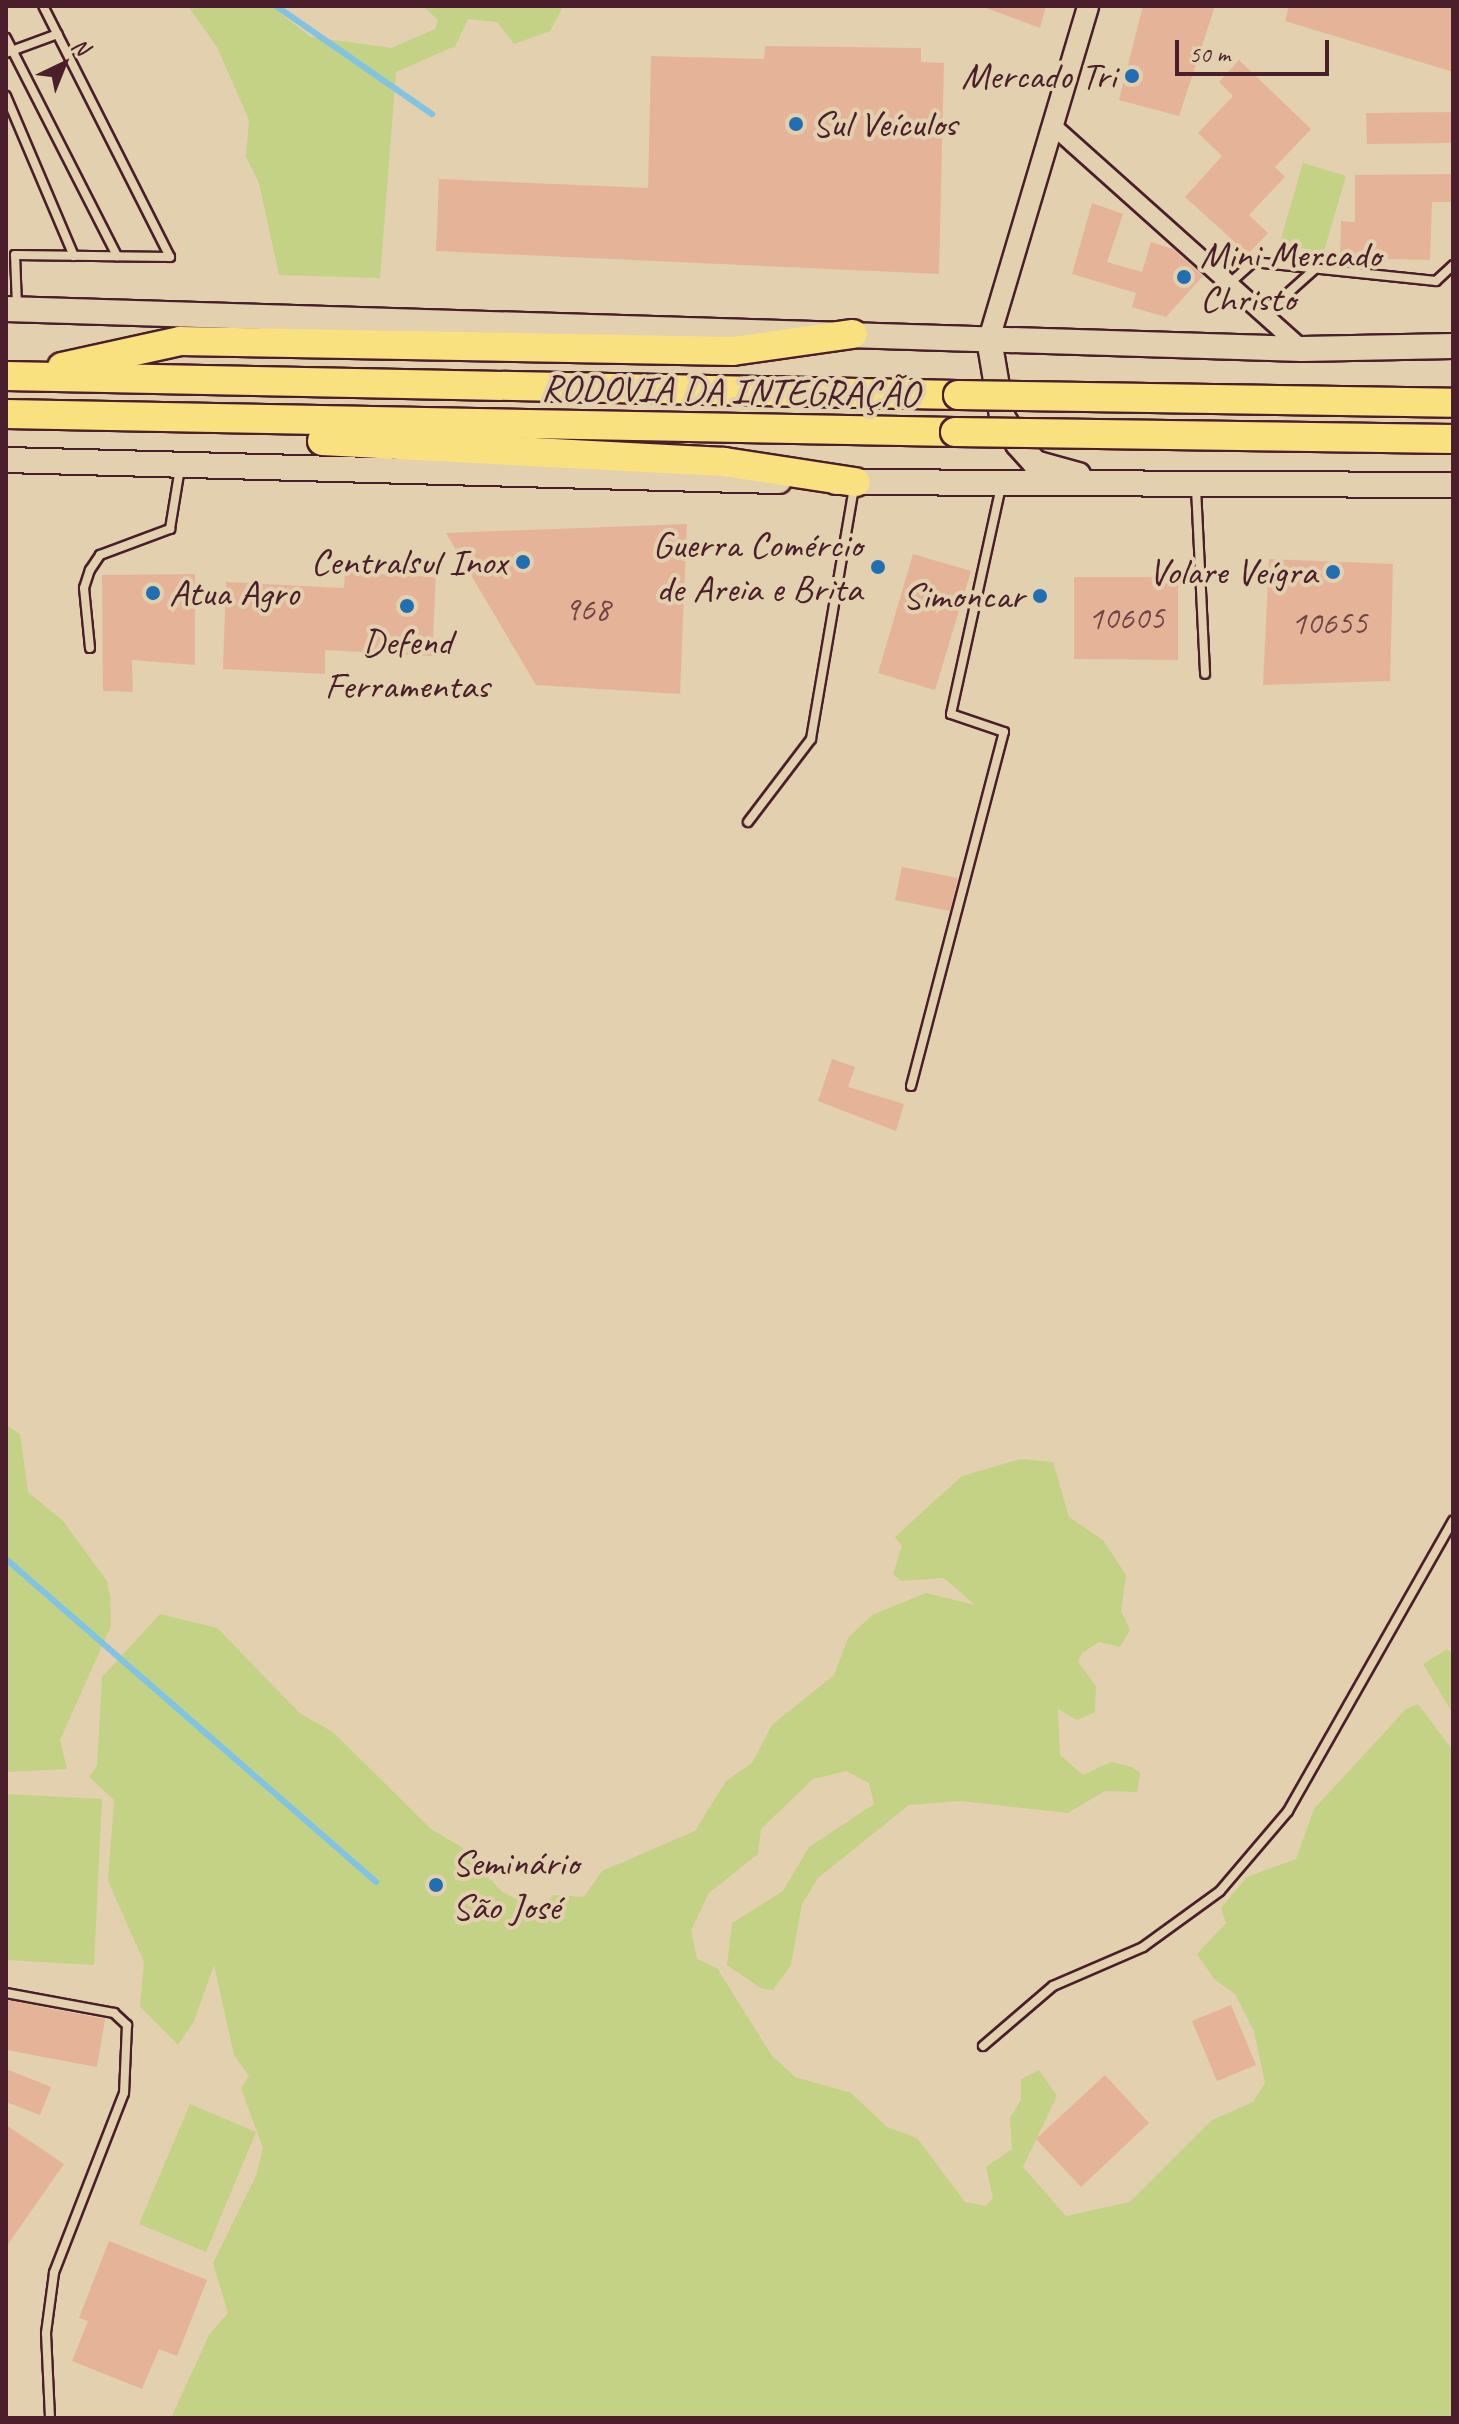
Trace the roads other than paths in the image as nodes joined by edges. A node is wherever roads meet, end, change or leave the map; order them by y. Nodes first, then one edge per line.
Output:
1 (43, 6) edge
2 (1088, 6) edge
3 (58, 34) junction
4 (6, 38) edge
5 (10, 52) edge
6 (6, 96) edge
7 (1053, 126) junction
8 (74, 256) junction
9 (117, 256) junction
10 (1453, 265) edge
11 (1316, 268) junction
12 (1229, 284) junction
13 (12, 309) edge
14 (1257, 309) junction
15 (853, 334) junction
16 (989, 339) junction
17 (1453, 346) edge
18 (1302, 349) junction
19 (12, 376) edge
20 (1453, 403) edge
21 (14, 414) edge
22 (1453, 439) edge
23 (6, 460) edge
24 (180, 463) junction
25 (1096, 480) junction
26 (855, 482) junction
27 (1196, 482) junction
28 (1453, 485) edge
29 (1001, 486) junction
30 (90, 648) dead end
31 (1205, 674) dead end
32 (748, 822) dead end
33 (911, 1086) dead end
34 (1453, 1521) edge
35 (6, 1993) edge
36 (983, 2046) dead end
37 (50, 2418) edge

1 - 3 lane
2 - 7 street
3 - 5 lane
3 - 9 lane
4 - 5 lane
5 - 9 lane
6 - 8 lane
7 - 12 street
7 - 16 street
8 - 9 lane
8 - 13 lane
10 - 11 lane
11 - 12 lane
11 - 14 lane
12 - 14 street
13 - 15 main road
14 - 18 street
15 - 16 main road
15 - 19 highway
16 - 18 main road
16 - 25 main road
17 - 18 main road
19 - 20 highway, RODOVIA DA INTEGRAÇÃO, bridge
21 - 22 highway, RODOVIA DA INTEGRAÇÃO, bridge
21 - 26 highway
23 - 24 main road
24 - 26 main road
24 - 30 lane
25 - 27 main road
25 - 29 main road
26 - 29 main road
26 - 32 lane
27 - 28 main road
27 - 31 lane
29 - 33 lane
34 - 36 lane
35 - 37 lane

